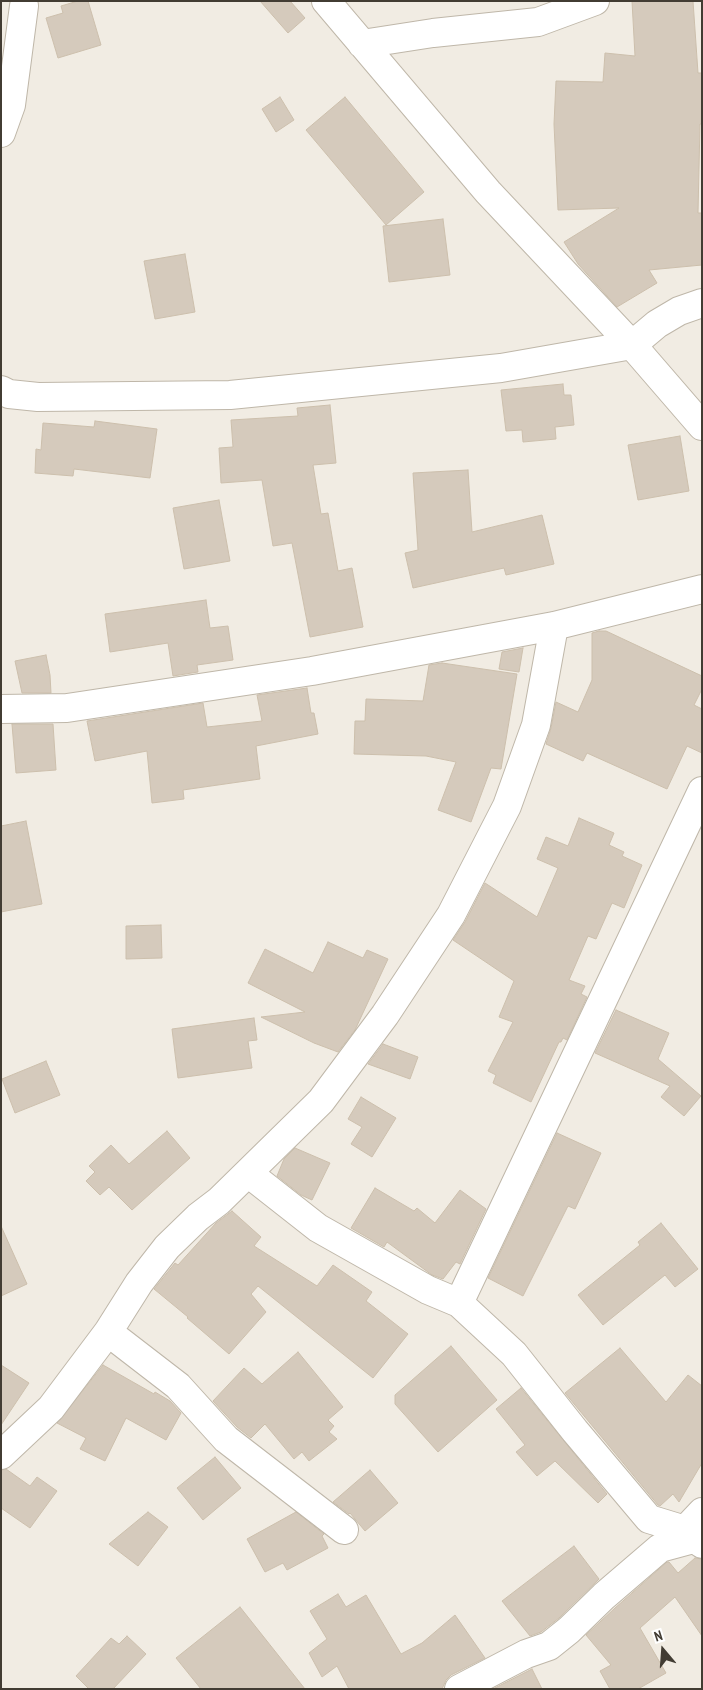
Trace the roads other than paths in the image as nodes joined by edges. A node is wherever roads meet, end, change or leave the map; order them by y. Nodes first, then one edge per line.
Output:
1 (326, 1) edge
2 (595, 1) edge
3 (24, 6) dead end
4 (362, 44) junction
5 (1, 132) edge
6 (702, 303) edge
7 (632, 345) junction
8 (1, 390) edge
9 (702, 426) edge
10 (702, 589) edge
11 (554, 626) junction
12 (1, 710) edge
13 (702, 792) edge
14 (248, 1173) junction
15 (459, 1303) junction
16 (108, 1332) junction
17 (1, 1455) edge
18 (344, 1530) dead end
19 (696, 1531) edge
20 (459, 1689) edge

1 - 4 street
2 - 4 street
3 - 5 street
4 - 7 street
6 - 7 street
7 - 8 street
7 - 9 street
10 - 11 street
11 - 12 street
11 - 14 street
13 - 15 street
14 - 15 street
14 - 16 street
15 - 19 street
16 - 17 street
16 - 18 street
19 - 20 street

